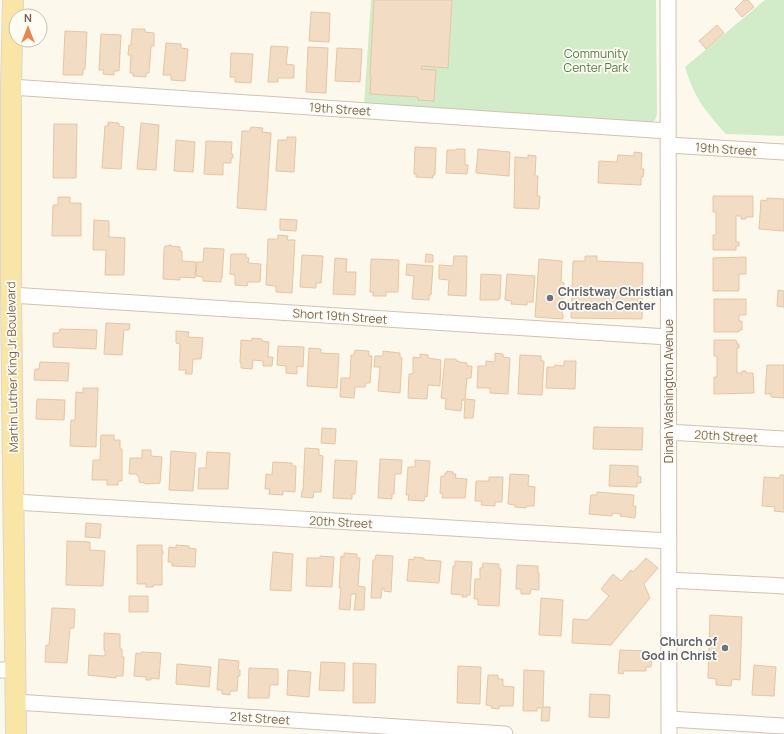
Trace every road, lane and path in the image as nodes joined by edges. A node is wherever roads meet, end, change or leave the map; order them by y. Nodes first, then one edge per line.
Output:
1 (13, 0) edge
2 (668, 0) edge
3 (11, 88) junction
4 (668, 138) junction
5 (784, 152) edge
6 (6, 204) edge
7 (11, 295) junction
8 (668, 337) junction
9 (668, 432) junction
10 (784, 439) edge
11 (6, 453) edge
12 (14, 502) junction
13 (669, 541) junction
14 (669, 580) junction
15 (784, 586) edge
16 (7, 670) edge
17 (16, 702) junction
18 (670, 719) junction
19 (784, 726) edge
20 (16, 734) edge
21 (505, 734) edge
22 (669, 734) edge

1 - 3 main road, Martin Luther King Jr Boulevard
2 - 4 street, Dinah Washington Avenue
3 - 4 street, 19th Street
3 - 6 main road, Martin Luther King Jr Boulevard
4 - 5 street, 19th Street
4 - 8 street, Dinah Washington Avenue
6 - 7 main road, Martin Luther King Jr Boulevard
7 - 8 street, Short 19th Street
7 - 11 main road, Martin Luther King Jr Boulevard
8 - 9 street, Dinah Washington Avenue
9 - 10 street, 20th Street
9 - 13 street, Dinah Washington Avenue
11 - 12 main road, Martin Luther King Jr Boulevard
12 - 13 street, 20th Street
12 - 16 main road, Martin Luther King Jr Boulevard
13 - 14 street, Dinah Washington Avenue
14 - 15 street
14 - 18 street, Dinah Washington Avenue
16 - 17 main road, Martin Luther King Jr Boulevard
17 - 20 main road, Martin Luther King Jr Boulevard
17 - 21 street, 21st Street
18 - 19 street
18 - 22 street, Dinah Washington Avenue

